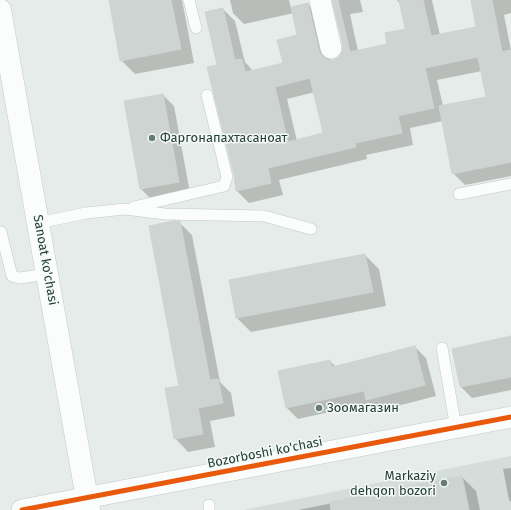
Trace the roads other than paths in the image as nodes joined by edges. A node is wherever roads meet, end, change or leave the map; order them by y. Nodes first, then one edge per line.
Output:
1 (189, 0) edge
2 (320, 0) edge
3 (0, 10) edge
4 (196, 28) dead end
5 (331, 48) dead end
6 (207, 94) dead end
7 (511, 184) edge
8 (459, 194) dead end
9 (125, 209) junction
10 (38, 223) junction
11 (311, 229) dead end
12 (0, 232) edge
13 (47, 274) junction
14 (442, 348) dead end
15 (511, 417) edge
16 (456, 428) junction
17 (88, 504) edge
18 (22, 510) edge

1 - 4 lane
2 - 5 street
3 - 10 main road, Sanoat ko'chasi
6 - 9 lane
7 - 8 lane
9 - 10 lane
9 - 11 lane
10 - 13 main road, Sanoat ko'chasi
12 - 13 lane
13 - 17 main road, Sanoat ko'chasi
14 - 16 lane
15 - 16 street, Bozorboshi ko'chasi
16 - 17 street, Bozorboshi ko'chasi
17 - 18 street, Bozorboshi ko'chasi

